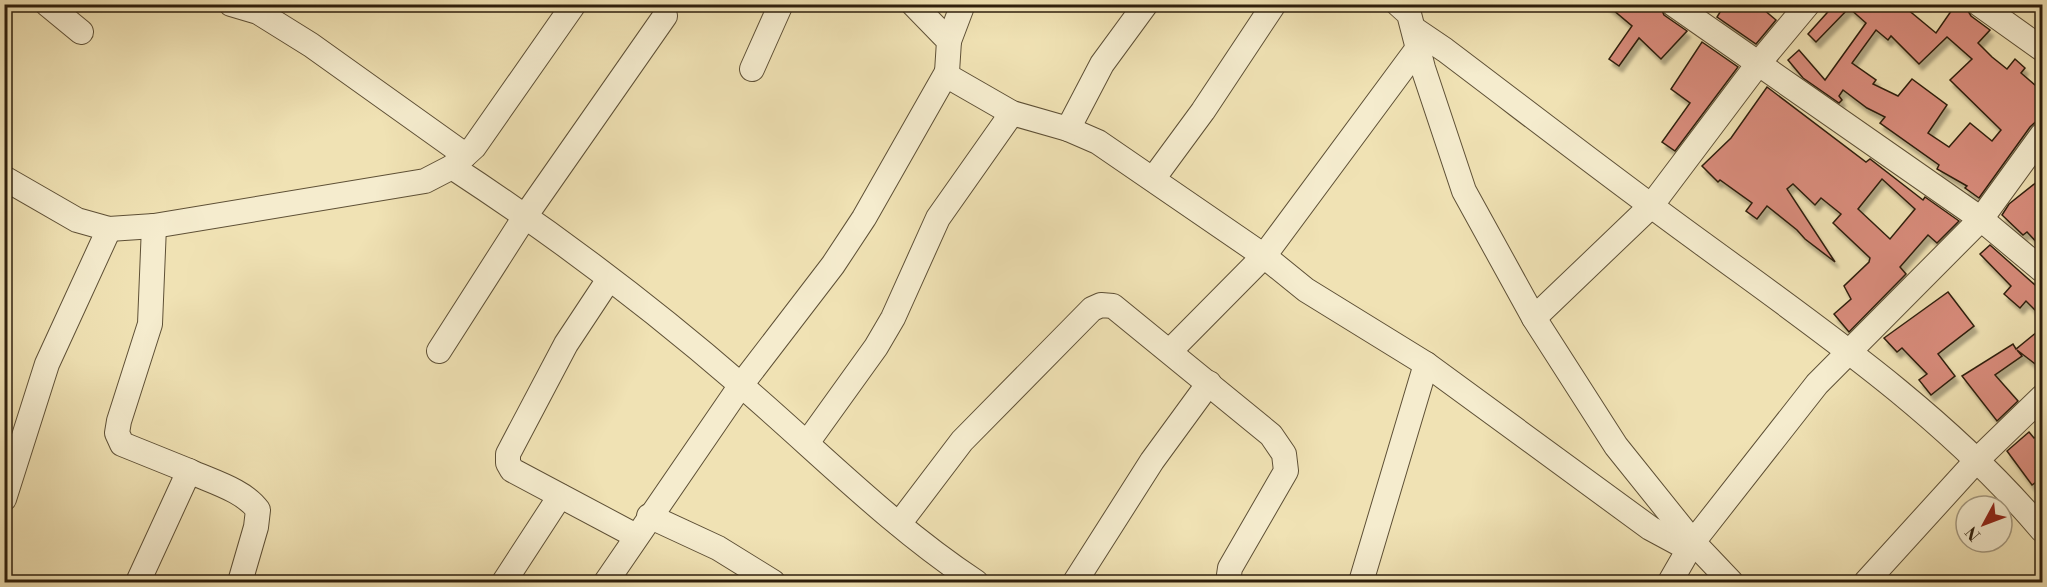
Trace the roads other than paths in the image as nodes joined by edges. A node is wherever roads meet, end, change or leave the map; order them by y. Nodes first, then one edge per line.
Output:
1 (47, 4) edge
2 (231, 4) edge
3 (781, 4) edge
4 (913, 4) edge
5 (963, 4) edge
6 (1146, 4) edge
7 (1274, 4) edge
8 (1673, 4) edge
9 (1808, 4) edge
10 (1979, 4) edge
11 (567, 6) edge
12 (665, 16) dead end
13 (1410, 20) edge
14 (81, 32) dead end
15 (949, 41) junction
16 (2043, 49) edge
17 (1758, 64) junction
18 (752, 69) dead end
19 (947, 72) junction
20 (1012, 113) junction
21 (1068, 129) junction
22 (2043, 135) edge
23 (458, 161) junction
24 (4, 178) edge
25 (1153, 179) junction
26 (1651, 206) junction
27 (526, 215) junction
28 (1981, 219) junction
29 (154, 226) junction
30 (109, 229) junction
31 (1264, 256) junction
32 (2043, 270) edge
33 (609, 279) junction
34 (1534, 318) junction
35 (439, 351) dead end
36 (1170, 351) junction
37 (1851, 351) junction
38 (1426, 364) junction
39 (1209, 383) junction
40 (741, 385) junction
41 (2043, 397) edge
42 (807, 443) junction
43 (1977, 460) junction
44 (189, 471) junction
45 (560, 496) junction
46 (4, 500) edge
47 (649, 516) junction
48 (898, 524) junction
49 (2043, 530) edge
50 (636, 536) junction
51 (1691, 545) junction
52 (138, 582) edge
53 (240, 582) edge
54 (504, 582) edge
55 (606, 582) edge
56 (773, 582) edge
57 (976, 582) edge
58 (1075, 582) edge
59 (1228, 582) edge
60 (1361, 582) edge
61 (1670, 582) edge
62 (1731, 582) edge
63 (1866, 582) edge

1 - 14 street
2 - 23 street
3 - 18 street
4 - 15 street
5 - 15 street
6 - 21 street
7 - 25 street
8 - 17 street
9 - 17 street
10 - 16 street
11 - 23 street
12 - 27 street
13 - 26 street
13 - 31 street
13 - 34 street
15 - 19 street
17 - 26 street
17 - 28 street
19 - 20 street
19 - 40 street
20 - 21 street
20 - 42 street
21 - 25 street
22 - 28 street
23 - 27 street
23 - 29 street
24 - 30 street
25 - 31 street
26 - 34 street
26 - 37 street
27 - 33 street
27 - 35 street
28 - 32 street
28 - 37 street
29 - 30 street
29 - 44 street
30 - 46 street
31 - 36 street
31 - 38 street
33 - 40 street
33 - 45 street
34 - 51 street
36 - 39 street
36 - 48 street
37 - 43 street
37 - 51 street
38 - 51 street
38 - 60 street
39 - 58 street
39 - 59 street
40 - 42 street
40 - 47 street
41 - 43 street
42 - 48 street
43 - 49 street
43 - 63 street
44 - 52 street
44 - 53 street
45 - 50 street
45 - 54 street
47 - 50 street
47 - 56 street
48 - 57 street
50 - 55 street
51 - 61 street
51 - 62 street

